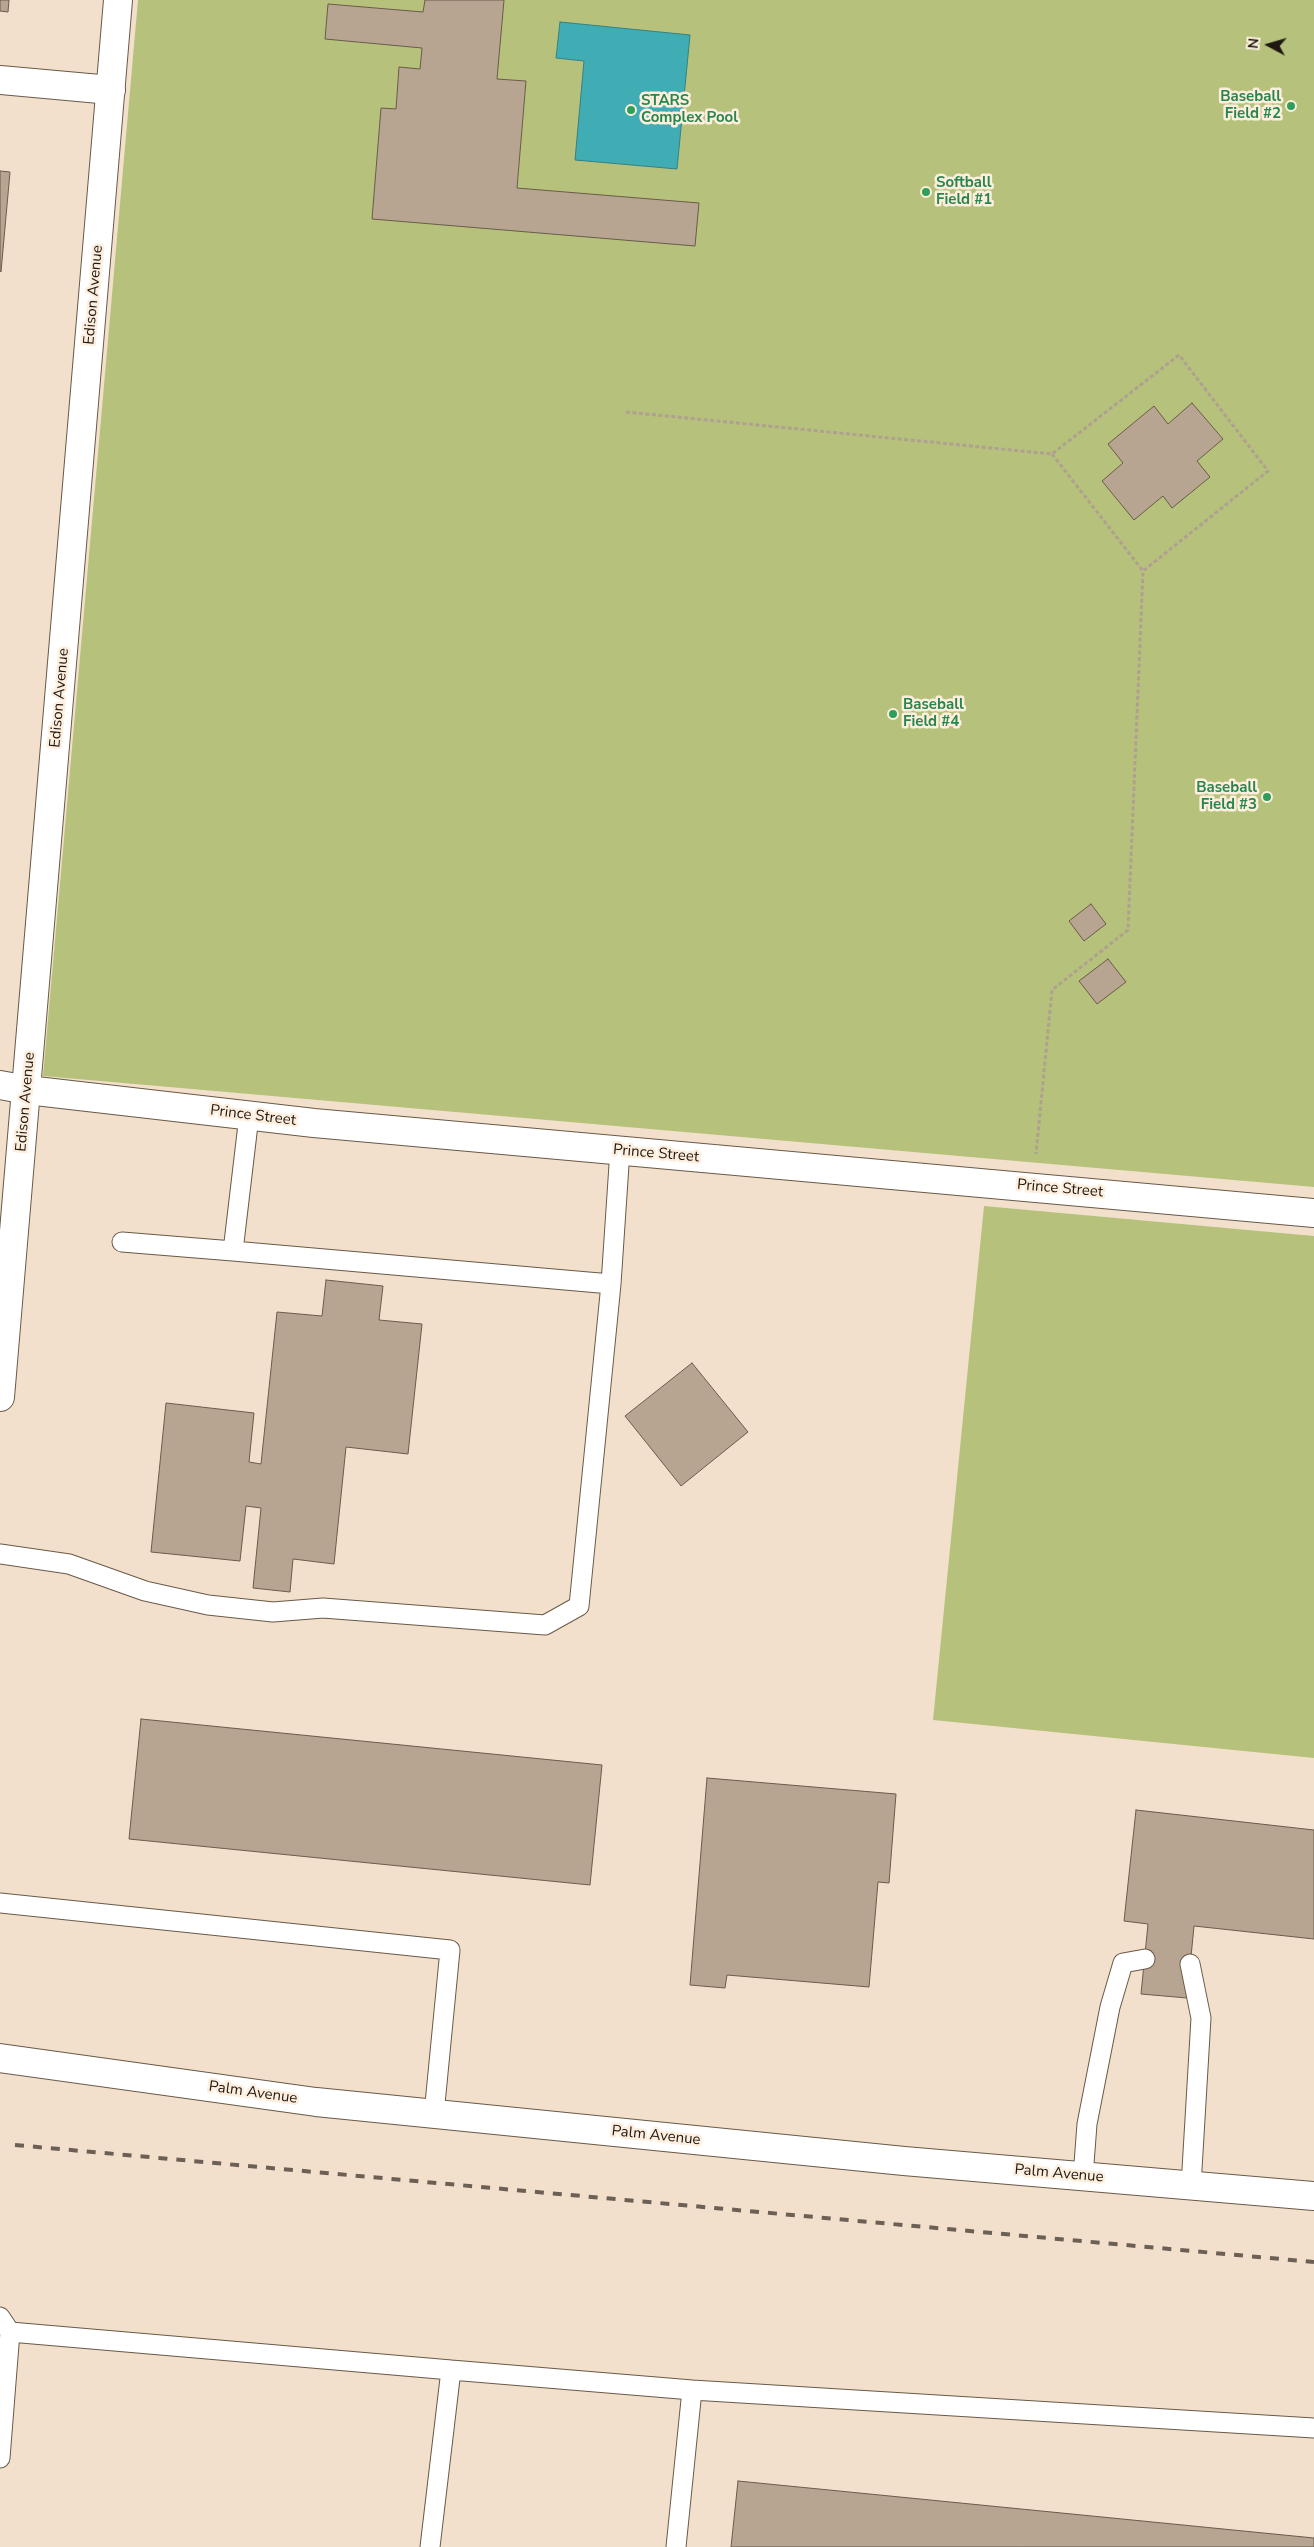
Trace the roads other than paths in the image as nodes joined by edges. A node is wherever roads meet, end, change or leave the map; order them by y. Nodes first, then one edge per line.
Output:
1 (118, 0) edge
2 (0, 80) edge
3 (111, 90) junction
4 (0, 1085) edge
5 (27, 1090) junction
6 (249, 1116) junction
7 (620, 1150) junction
8 (1314, 1213) edge
9 (122, 1242) dead end
10 (233, 1251) junction
11 (610, 1284) junction
12 (0, 1397) edge
13 (0, 1554) edge
14 (0, 1903) edge
15 (1145, 1959) dead end
16 (1190, 1964) dead end
17 (0, 2058) edge
18 (434, 2114) junction
19 (1083, 2177) junction
20 (1191, 2186) junction
21 (1314, 2196) edge
22 (5, 2324) edge
23 (451, 2370) junction
24 (692, 2390) junction
25 (1314, 2428) edge
26 (0, 2458) edge
27 (430, 2547) edge
28 (676, 2547) edge

1 - 3 street, Edison Avenue
2 - 3 street
3 - 5 street, Edison Avenue
4 - 5 street, Prince Street
5 - 6 street, Prince Street
5 - 12 street, Edison Avenue
6 - 7 street, Prince Street
6 - 10 lane
7 - 8 street, Prince Street
7 - 11 lane
9 - 10 lane
10 - 11 lane
11 - 13 lane
14 - 18 lane
15 - 19 lane
16 - 20 lane
17 - 18 street, Palm Avenue
18 - 19 street, Palm Avenue
19 - 20 street, Palm Avenue
20 - 21 street, Palm Avenue
22 - 23 lane
22 - 26 lane
23 - 24 lane
23 - 27 lane
24 - 25 lane
24 - 28 lane

